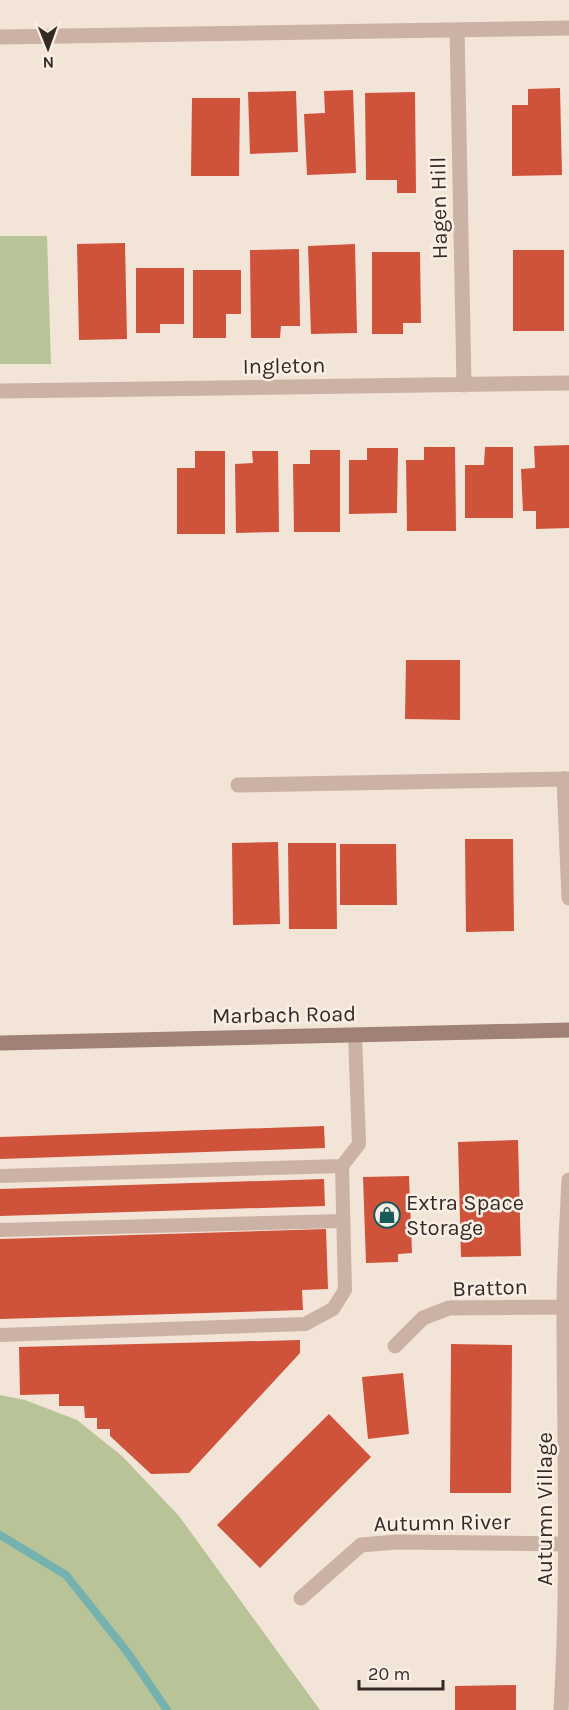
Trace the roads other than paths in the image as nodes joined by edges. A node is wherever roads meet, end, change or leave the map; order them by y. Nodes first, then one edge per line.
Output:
1 (569, 28) edge
2 (457, 30) junction
3 (0, 37) edge
4 (569, 383) edge
5 (464, 385) junction
6 (0, 391) edge
7 (566, 779) edge
8 (238, 785) dead end
9 (569, 898) edge
10 (569, 1030) edge
11 (355, 1035) junction
12 (0, 1043) edge
13 (342, 1166) junction
14 (0, 1176) edge
15 (569, 1180) edge
16 (343, 1221) junction
17 (0, 1230) edge
18 (567, 1307) edge
19 (0, 1335) edge
20 (395, 1346) dead end
21 (568, 1544) edge
22 (301, 1598) dead end
23 (568, 1646) edge
24 (561, 1710) edge

1 - 2 street
2 - 3 street
2 - 5 street, Hagen Hill
4 - 5 street, Ingleton
5 - 6 street, Ingleton
7 - 8 street
7 - 9 street
10 - 11 main road, Marbach Road
11 - 12 main road, Marbach Road
11 - 13 lane
13 - 14 lane
13 - 16 lane
15 - 18 street, Autumn Village
16 - 17 lane
16 - 19 lane
18 - 20 street, Bratton
18 - 21 street, Autumn Village
21 - 22 street, Autumn River
21 - 23 street, Autumn Village
23 - 24 street, Autumn Village

